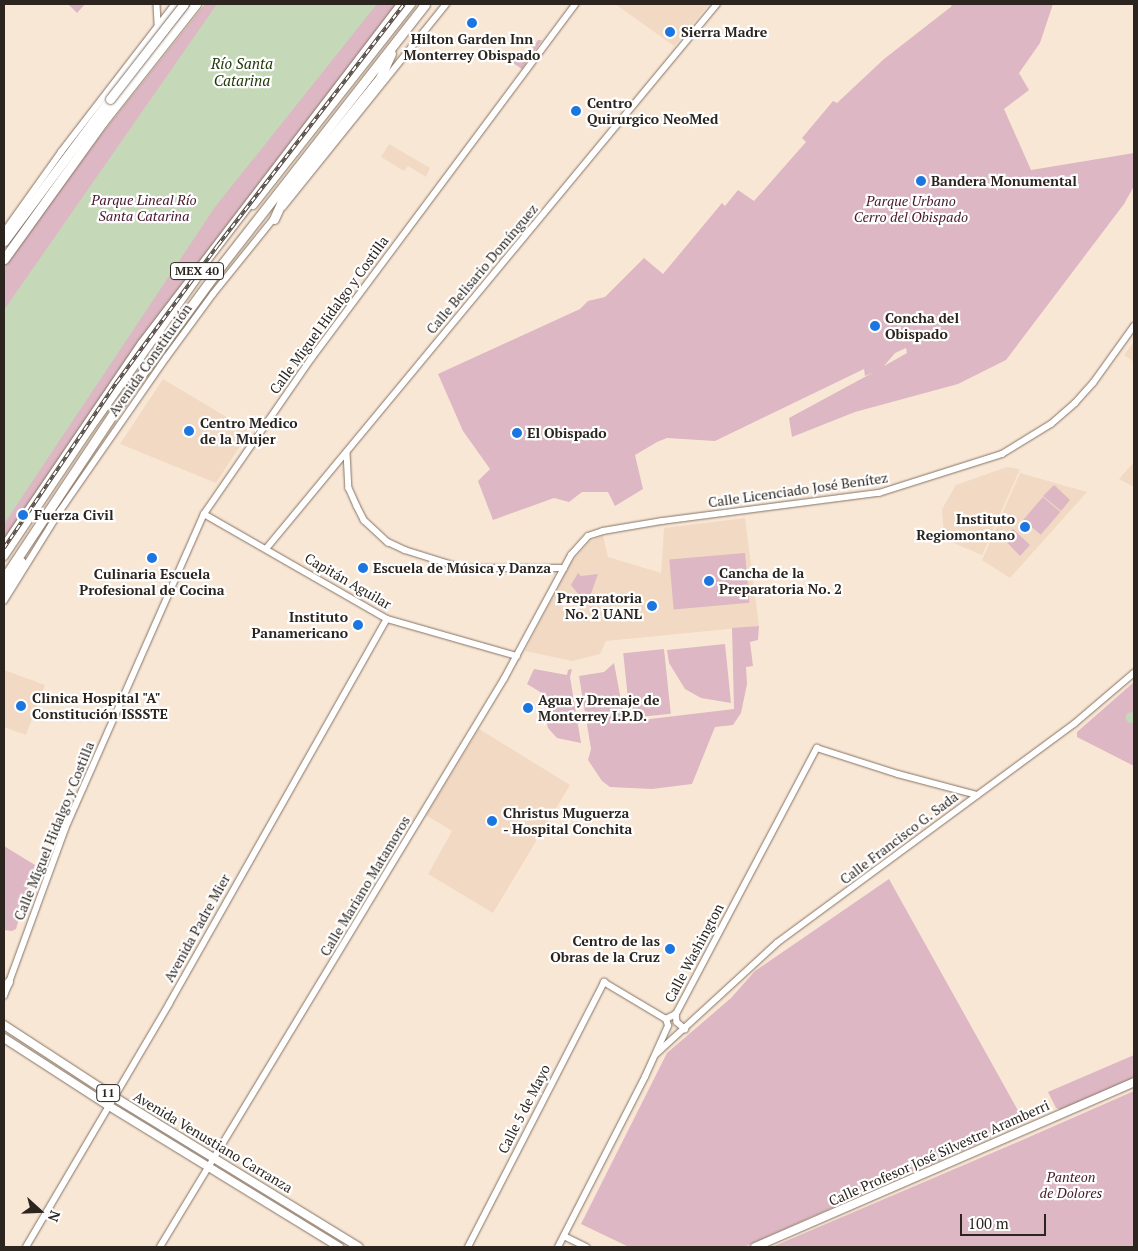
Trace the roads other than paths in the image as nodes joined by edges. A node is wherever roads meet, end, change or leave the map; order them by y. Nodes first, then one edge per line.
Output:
1 (159, 4) edge
2 (184, 4) edge
3 (196, 4) edge
4 (401, 4) edge
5 (411, 4) edge
6 (425, 4) edge
7 (432, 4) edge
8 (446, 4) edge
9 (576, 4) edge
10 (717, 4) edge
11 (172, 7) edge
12 (417, 15) junction
13 (157, 26) junction
14 (392, 48) junction
15 (140, 75) junction
16 (274, 219) junction
17 (4, 232) edge
18 (4, 241) edge
19 (4, 259) edge
20 (1134, 326) edge
21 (347, 453) junction
22 (204, 514) junction
23 (32, 533) junction
24 (588, 536) joint
25 (4, 546) edge
26 (266, 549) junction
27 (4, 556) edge
28 (564, 568) junction
29 (4, 578) edge
30 (4, 591) edge
31 (4, 601) edge
32 (387, 619) junction
33 (517, 656) junction
34 (1134, 673) edge
35 (962, 791) junction
36 (977, 795) junction
37 (961, 808) junction
38 (9, 982) junction
39 (4, 992) edge
40 (4, 996) edge
41 (676, 1014) junction
42 (666, 1019) junction
43 (4, 1025) edge
44 (685, 1029) junction
45 (4, 1038) edge
46 (656, 1054) junction
47 (1134, 1082) edge
48 (114, 1097) junction
49 (109, 1106) junction
50 (214, 1157) junction
51 (208, 1167) junction
52 (564, 1236) junction
53 (26, 1247) edge
54 (160, 1247) edge
55 (339, 1247) edge
56 (359, 1247) edge
57 (468, 1247) edge
58 (558, 1247) edge
59 (587, 1247) edge
60 (755, 1247) edge

1 - 11 street
1 - 13 street
2 - 18 highway, bridge
3 - 15 highway
4 - 25 highway, Avenida Constitución / MEX 40
5 - 27 main road, Avenida Constitución
6 - 12 highway, Avenida Constitución / MEX 40
7 - 12 highway
8 - 16 street, Avenida Constitución
9 - 22 street, Calle Miguel Hidalgo y Costilla
10 - 21 street, Calle Belisario Domínguez
11 - 13 street
11 - 15 highway
12 - 14 highway, Avenida Constitución / MEX 40
13 - 17 street
14 - 16 highway
14 - 23 highway, Avenida Constitución / MEX 40
15 - 19 highway
16 - 31 street, Avenida Constitución
20 - 24 street, Calle Licenciado José Benítez
21 - 26 street, Calle Belisario Domínguez
21 - 28 street
22 - 26 street, Capitán Aguilar
22 - 38 street, Calle Miguel Hidalgo y Costilla
23 - 29 highway, Avenida Constitución / MEX 40
23 - 30 highway
24 - 28 street, Calle Mariano Matamoros
26 - 32 street, Capitán Aguilar
28 - 33 street, Calle Mariano Matamoros
32 - 33 street, Capitán Aguilar
32 - 48 street, Avenida Padre Mier
33 - 50 street, Calle Mariano Matamoros
34 - 36 street, Calle Francisco G. Sada
35 - 36 street
35 - 37 street
35 - 41 street, Calle Washington
36 - 37 street, Calle Francisco G. Sada
37 - 44 street, Calle Francisco G. Sada
38 - 39 main road
38 - 40 street, Calle Miguel Hidalgo y Costilla
41 - 42 street, Calle Washington
41 - 44 street
42 - 46 street, Calle Washington
42 - 57 street, Calle 5 de Mayo
43 - 48 main road, Avenida Venustiano Carranza / 11
44 - 46 street, Calle Francisco G. Sada
45 - 49 main road, Avenida Venustiano Carranza / 11
46 - 52 street, Calle Washington
47 - 60 main road, Calle Profesor José Silvestre Aramberri
48 - 49 street, Avenida Padre Mier
48 - 50 main road, Avenida Venustiano Carranza / 11
49 - 51 main road, Avenida Venustiano Carranza / 11
49 - 53 street, Avenida Padre Mier
50 - 51 street, Calle Mariano Matamoros
50 - 56 main road, Avenida Venustiano Carranza / 11
51 - 54 street, Calle Mariano Matamoros
51 - 55 main road, Avenida Venustiano Carranza / 11
52 - 58 street, Calle Washington
52 - 59 street

